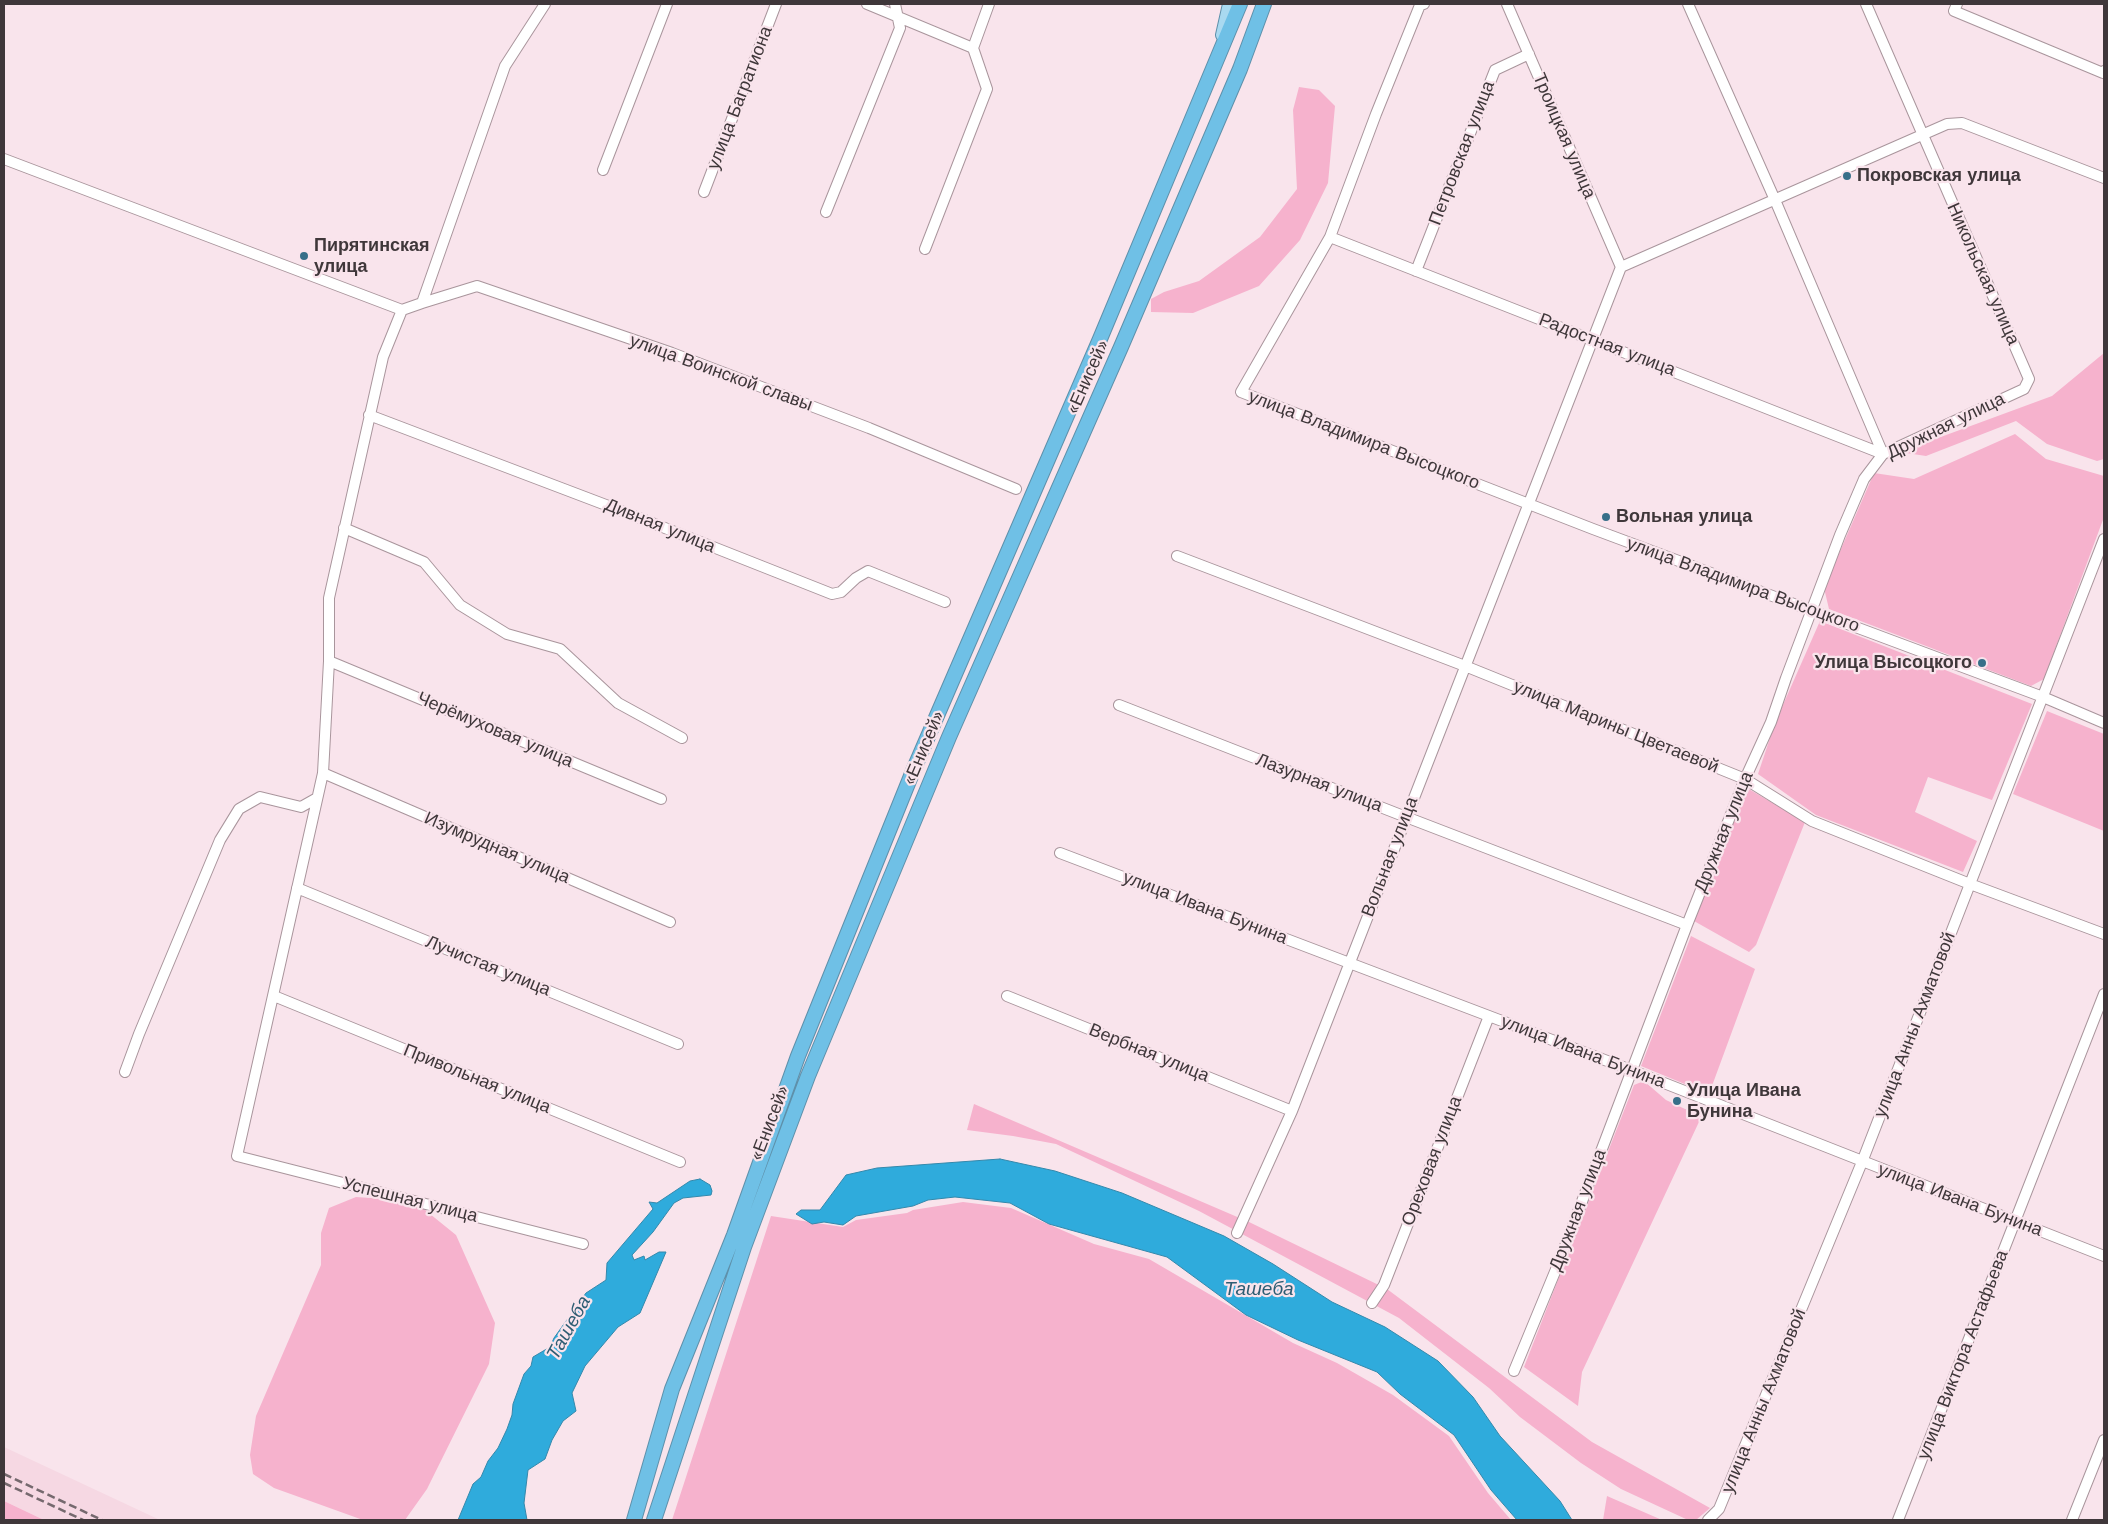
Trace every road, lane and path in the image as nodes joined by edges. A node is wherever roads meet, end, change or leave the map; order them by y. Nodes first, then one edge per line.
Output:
1 (545, 4) edge
2 (667, 4) edge
3 (776, 4) edge
4 (867, 4) edge
5 (895, 4) edge
6 (989, 4) edge
7 (1229, 4) edge
8 (1240, 4) edge
9 (1264, 4) edge
10 (1272, 4) edge
11 (1424, 4) edge
12 (1507, 4) edge
13 (1688, 4) edge
14 (1866, 4) edge
15 (1957, 4) edge
16 (898, 16) junction
17 (973, 48) junction
18 (1529, 54) junction
19 (1240, 69) junction
20 (1213, 71) junction
21 (2104, 71) edge
22 (1922, 133) junction
23 (4, 159) edge
24 (603, 170) dead end
25 (2104, 178) edge
26 (704, 192) dead end
27 (1775, 200) junction
28 (826, 212) dead end
29 (1330, 237) junction
30 (925, 249) dead end
31 (1622, 268) junction
32 (1416, 271) junction
33 (422, 303) junction
34 (402, 310) junction
35 (1593, 340) junction
36 (2029, 379) joint
37 (368, 415) junction
38 (1883, 454) junction
39 (1016, 489) dead end
40 (1528, 504) junction
41 (344, 528) junction
42 (2104, 539) edge
43 (1177, 556) dead end
44 (945, 602) dead end
45 (1813, 610) junction
46 (329, 661) junction
47 (1465, 666) junction
48 (2043, 697) junction
49 (1119, 705) dead end
50 (2104, 724) edge
51 (682, 738) dead end
52 (323, 772) junction
53 (1746, 779) junction
54 (317, 798) junction
55 (661, 799) dead end
56 (1406, 817) junction
57 (1060, 853) dead end
58 (1970, 884) junction
59 (297, 888) junction
60 (670, 922) dead end
61 (1687, 925) junction
62 (2104, 934) edge
63 (1349, 962) junction
64 (2104, 994) edge
65 (274, 996) junction
66 (1007, 996) dead end
67 (1489, 1016) junction
68 (678, 1044) dead end
69 (1631, 1070) junction
70 (125, 1072) dead end
71 (1292, 1111) junction
72 (680, 1162) dead end
73 (1862, 1162) junction
74 (2015, 1222) junction
75 (1237, 1233) dead end
76 (583, 1244) dead end
77 (2104, 1256) edge
78 (1372, 1303) dead end
79 (1514, 1371) dead end
80 (2104, 1440) edge
81 (634, 1520) edge
82 (654, 1520) edge
83 (1708, 1520) edge
84 (1898, 1520) edge
85 (2072, 1520) edge

1 - 33 street
2 - 24 street
3 - 26 street, улица Багратиона
4 - 16 street
5 - 16 street
6 - 17 street
7 - 20 main road
8 - 20 highway, «Енисей»
9 - 19 highway, «Енисей»
10 - 19 highway
11 - 29 street
12 - 18 street, Троицкая улица
13 - 27 street
14 - 22 street, Никольская улица
15 - 21 street
16 - 17 street
16 - 28 street
17 - 30 street
18 - 31 street, Троицкая улица
18 - 32 street, Петровская улица
19 - 82 highway, «Енисей»
20 - 81 highway, «Енисей»
22 - 25 street
22 - 27 street
22 - 36 street, Никольская улица
23 - 34 street
27 - 31 street
27 - 38 street
29 - 32 street, Радостная улица
29 - 40 street, улица Владимира Высоцкого
31 - 35 street, Вольная улица
32 - 35 street, Радостная улица
33 - 34 street, улица Воинской славы
33 - 39 street, улица Воинской славы
34 - 37 street
35 - 38 street, Радостная улица
35 - 40 street, Вольная улица
36 - 38 street, Дружная улица
37 - 41 street
37 - 44 street, Дивная улица
38 - 45 street, Дружная улица
40 - 45 street, улица Владимира Высоцкого
40 - 47 street, Вольная улица
41 - 46 street
41 - 51 street
42 - 48 street, улица Анны Ахматовой
43 - 47 street, улица Марины Цветаевой
45 - 48 street, улица Владимира Высоцкого
45 - 53 street, Дружная улица
46 - 52 street
46 - 55 street, Черёмуховая улица
47 - 53 street, улица Марины Цветаевой
47 - 56 street, Вольная улица
48 - 50 street, улица Владимира Высоцкого
48 - 58 street, улица Анны Ахматовой
49 - 56 street, Лазурная улица
52 - 54 street
52 - 60 street, Изумрудная улица
53 - 58 street, улица Марины Цветаевой
53 - 61 street, Дружная улица
54 - 59 street
54 - 70 street
56 - 61 street, Лазурная улица
56 - 63 street, Вольная улица
57 - 63 street, улица Ивана Бунина
58 - 62 street, улица Марины Цветаевой
58 - 73 street, улица Анны Ахматовой
59 - 65 street
59 - 68 street, Лучистая улица
61 - 69 street, Дружная улица
63 - 67 street, улица Ивана Бунина
63 - 71 street, Вольная улица
64 - 74 street, улица Виктора Астафьева
65 - 72 street, Привольная улица
65 - 76 street, Успешная улица
66 - 71 street, Вербная улица
67 - 69 street, улица Ивана Бунина
67 - 78 street, Ореховая улица
69 - 73 street, улица Ивана Бунина
69 - 79 street, Дружная улица
71 - 75 street, Вольная улица
73 - 74 street, улица Ивана Бунина
73 - 83 street, улица Анны Ахматовой
74 - 77 street, улица Ивана Бунина
74 - 84 street, улица Виктора Астафьева
80 - 85 street

